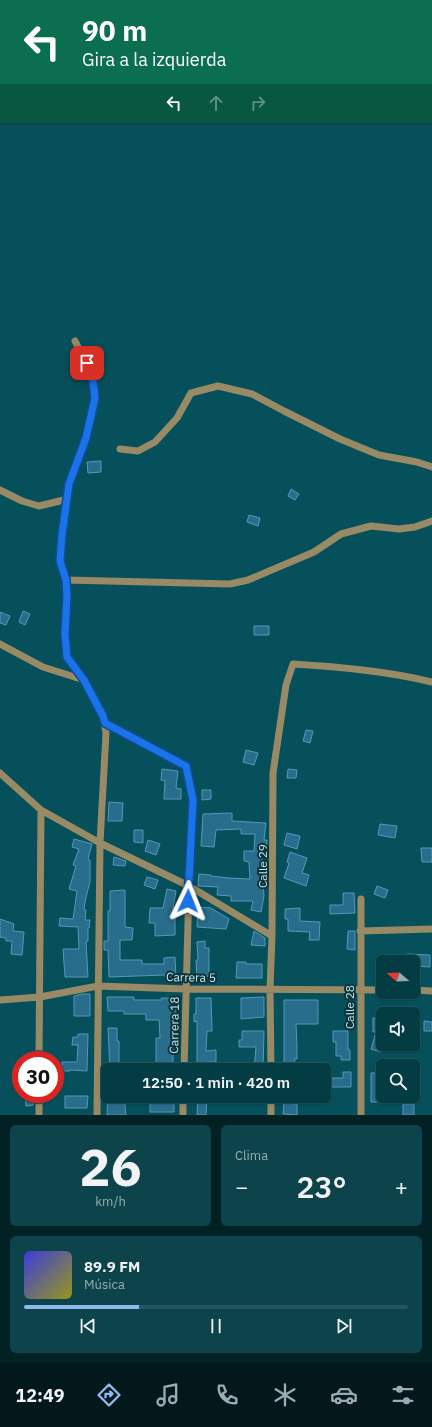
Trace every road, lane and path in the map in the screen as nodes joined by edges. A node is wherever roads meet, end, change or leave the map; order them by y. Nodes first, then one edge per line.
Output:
1 (76, 341) dead end
2 (120, 449) dead end
3 (432, 467) edge
4 (0, 490) edge
5 (68, 499) junction
6 (432, 522) edge
7 (66, 580) junction
8 (0, 644) edge
9 (84, 680) junction
10 (432, 682) edge
11 (105, 723) junction
12 (0, 773) edge
13 (41, 810) junction
14 (100, 843) junction
15 (189, 886) junction
16 (361, 899) dead end
17 (432, 929) edge
18 (360, 931) junction
19 (272, 936) junction
20 (98, 986) junction
21 (186, 989) junction
22 (270, 989) junction
23 (360, 990) junction
24 (376, 990) edge
25 (420, 990) edge
26 (432, 990) edge
27 (40, 997) junction
28 (0, 1000) edge
29 (39, 1051) edge
30 (184, 1063) edge
31 (271, 1063) edge
32 (39, 1103) edge
33 (183, 1103) edge
34 (271, 1103) edge
35 (39, 1115) edge
36 (97, 1115) edge
37 (183, 1115) edge
38 (271, 1115) edge
39 (361, 1115) edge

1 - 5 street
2 - 3 street
4 - 5 street
5 - 7 street
6 - 7 street
7 - 9 street
8 - 9 street
9 - 11 street
10 - 19 street, Calle 29
11 - 14 street
11 - 15 street, Carrera 18
12 - 13 street
13 - 14 street
13 - 27 street
14 - 15 street
14 - 20 street
15 - 19 street
15 - 21 street, Carrera 18
16 - 18 street, Calle 28
17 - 18 street
18 - 23 street, Calle 28
19 - 22 street, Calle 29
20 - 21 street, Carrera 5
20 - 27 street, Carrera 5
20 - 36 street
21 - 22 street, Carrera 5
21 - 30 street, Carrera 18
22 - 23 street, Carrera 5
22 - 31 street, Calle 29
23 - 24 street, Carrera 5
23 - 39 street, Calle 28
25 - 26 street
27 - 28 street, Carrera 5
27 - 29 street
32 - 35 street
33 - 37 street
34 - 38 street

